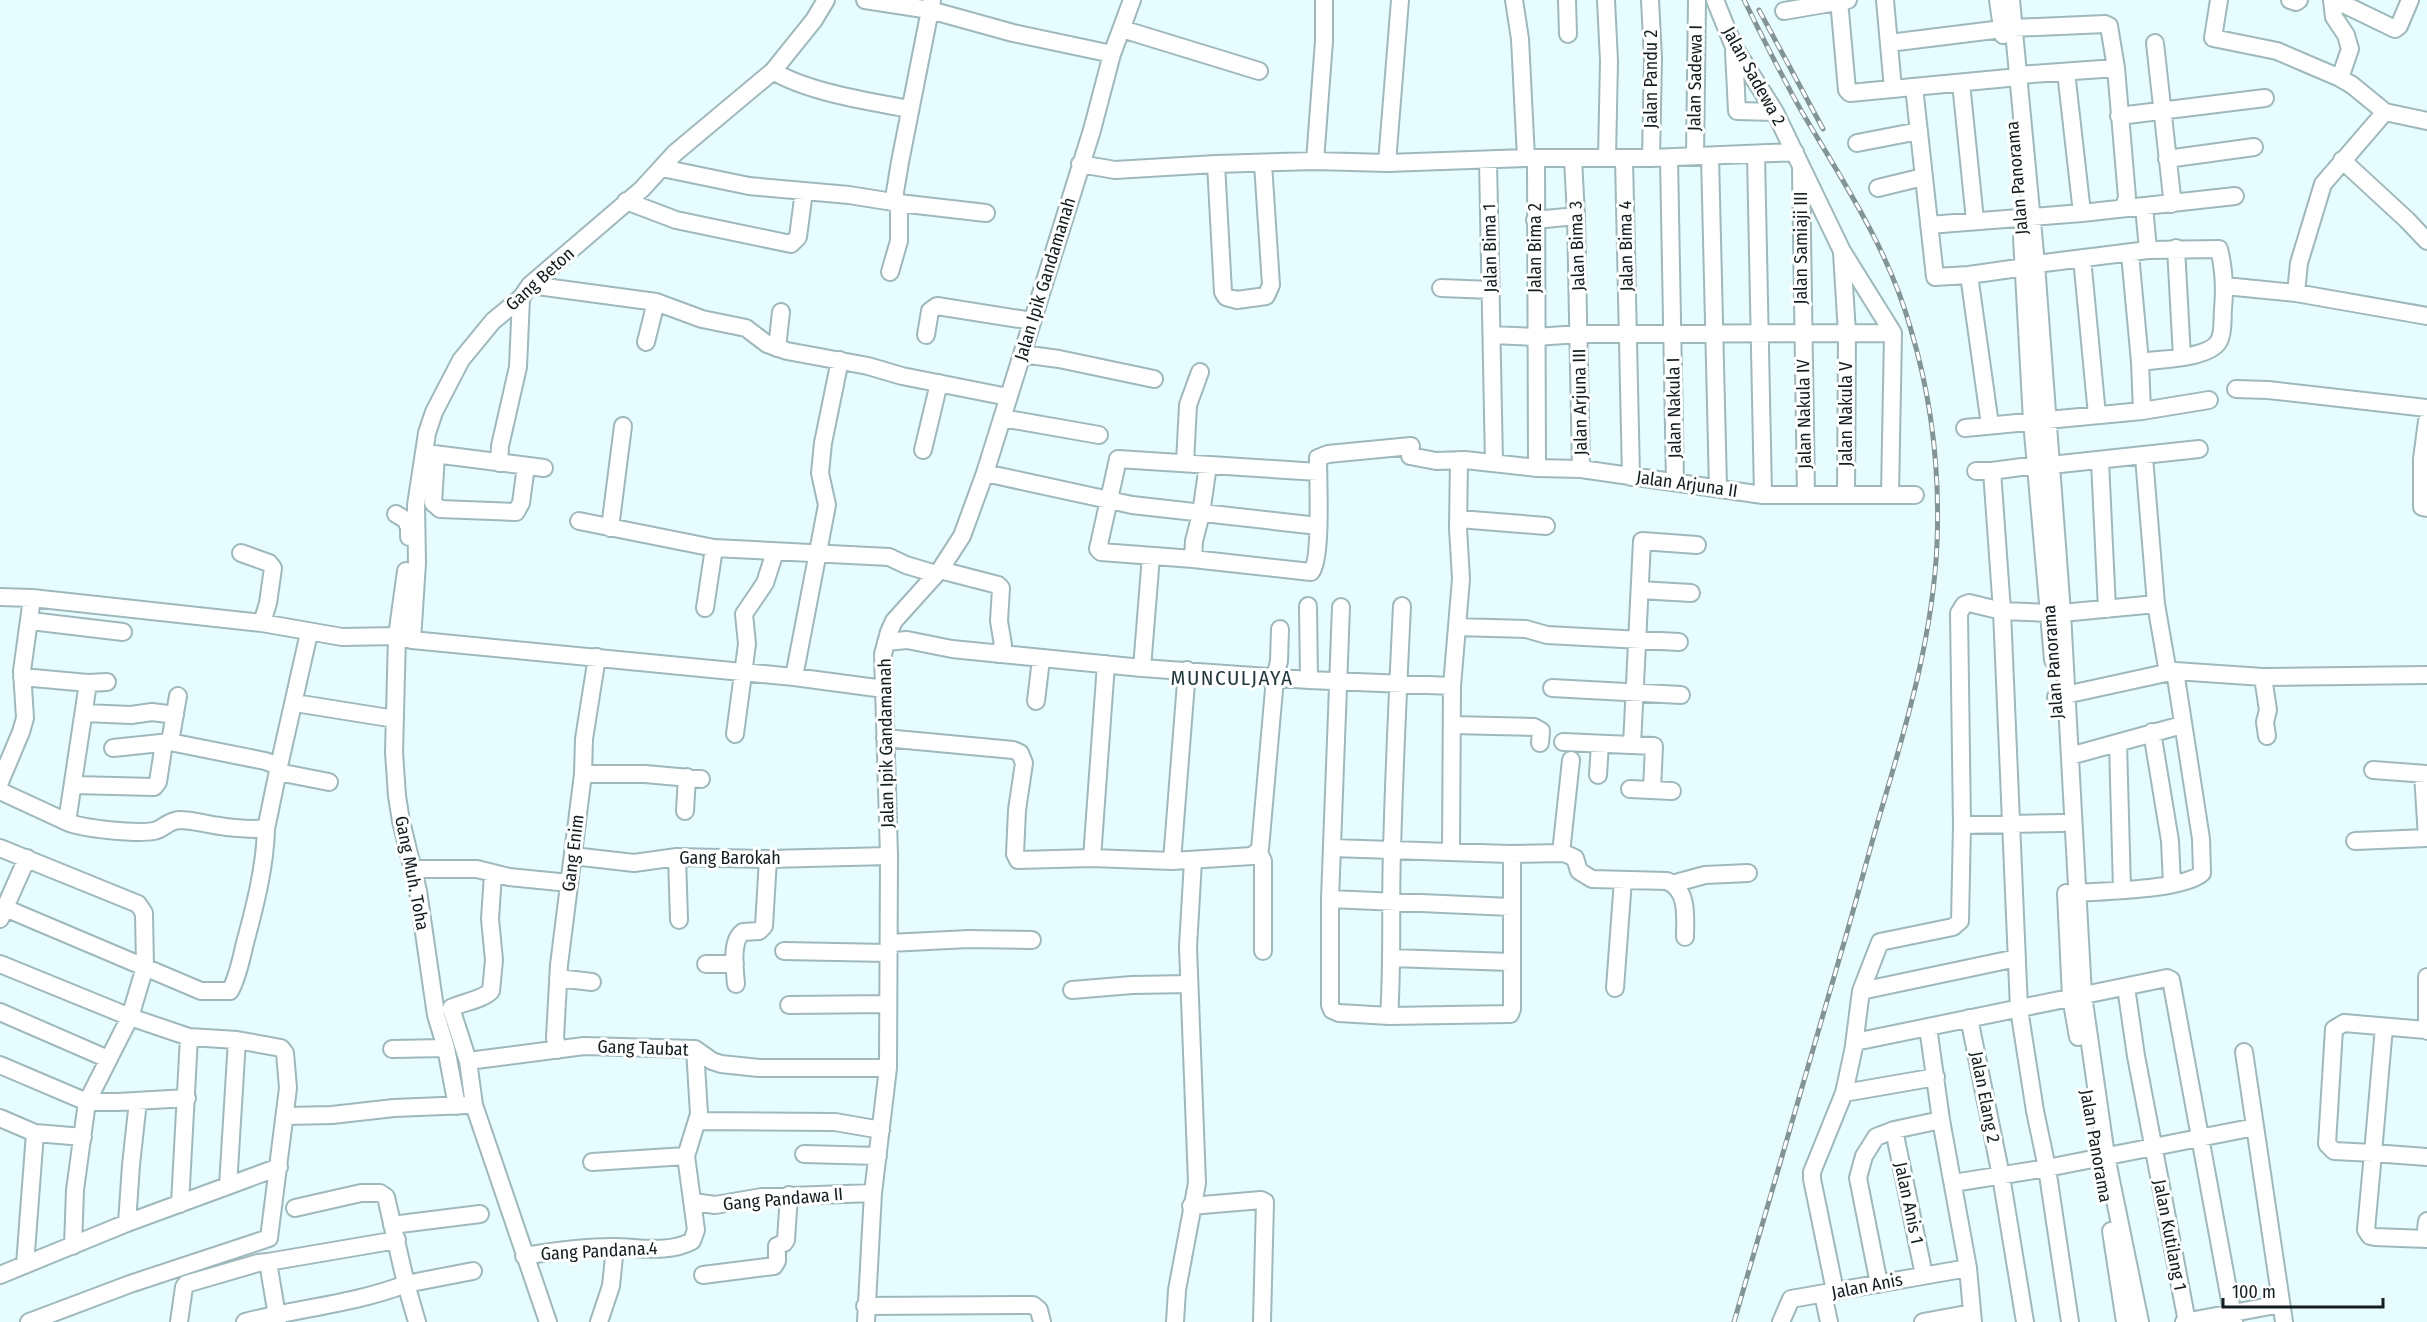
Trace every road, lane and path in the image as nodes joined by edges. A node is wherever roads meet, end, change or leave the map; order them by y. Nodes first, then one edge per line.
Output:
1 (826, 0) edge
2 (865, 0) edge
3 (1132, 0) edge
4 (1324, 0) edge
5 (1400, 0) edge
6 (1514, 0) edge
7 (1568, 0) edge
8 (1606, 0) edge
9 (1650, 0) edge
10 (1697, 0) edge
11 (1714, 0) edge
12 (1843, 0) edge
13 (1885, 0) edge
14 (1998, 0) edge
15 (2011, 0) edge
16 (2219, 0) edge
17 (2290, 0) edge
18 (2300, 0) edge
19 (2333, 0) edge
20 (2410, 0) edge
21 (931, 5) edge
22 (1784, 11) dead end
23 (2007, 28) junction
24 (1122, 29) junction
25 (1568, 34) dead end
26 (1889, 43) junction
27 (2155, 43) dead end
28 (1734, 47) junction
29 (1112, 54) junction
30 (2116, 68) junction
31 (773, 71) junction
32 (1259, 71) dead end
33 (2066, 72) junction
34 (2013, 76) junction
35 (2346, 81) junction
36 (1961, 83) junction
37 (1914, 87) junction
38 (1893, 89) junction
39 (2265, 98) dead end
40 (910, 109) junction
41 (2163, 110) junction
42 (1774, 112) junction
43 (2385, 112) junction
44 (2119, 116) junction
45 (2427, 121) edge
46 (1919, 131) junction
47 (1857, 143) dead end
48 (2254, 147) dead end
49 (1756, 155) junction
50 (1703, 156) junction
51 (1531, 158) junction
52 (1573, 158) junction
53 (1651, 158) junction
54 (1669, 158) junction
55 (1798, 158) junction
56 (1616, 159) junction
57 (2168, 159) junction
58 (2342, 160) junction
59 (1315, 161) junction
60 (1488, 161) junction
61 (1387, 163) junction
62 (1080, 164) junction
63 (1216, 164) junction
64 (1263, 164) junction
65 (662, 168) junction
66 (1923, 177) junction
67 (1878, 188) dead end
68 (804, 191) junction
69 (2235, 196) dead end
70 (626, 201) junction
71 (899, 204) junction
72 (2171, 204) junction
73 (2144, 206) junction
74 (2124, 207) junction
75 (986, 213) dead end
76 (2082, 213) junction
77 (1576, 216) junction
78 (2025, 217) junction
79 (1534, 220) junction
80 (1975, 220) junction
81 (1929, 225) junction
82 (2427, 241) edge
83 (2176, 248) junction
84 (2148, 250) junction
85 (1842, 251) junction
86 (2130, 254) junction
87 (2082, 258) junction
88 (2031, 266) junction
89 (890, 272) dead end
90 (1969, 275) junction
91 (2225, 286) junction
92 (1441, 288) dead end
93 (1491, 290) junction
94 (526, 291) junction
95 (2296, 293) junction
96 (656, 302) junction
97 (781, 312) dead end
98 (2427, 316) edge
99 (1032, 321) junction
100 (1847, 333) junction
101 (1893, 333) junction
102 (1580, 334) junction
103 (1629, 334) junction
104 (1758, 334) junction
105 (1802, 334) junction
106 (926, 335) dead end
107 (1493, 335) junction
108 (1673, 335) junction
109 (1715, 335) junction
110 (1535, 337) junction
111 (646, 342) dead end
112 (777, 348) junction
113 (1022, 354) junction
114 (2182, 357) junction
115 (840, 360) junction
116 (2140, 362) junction
117 (1200, 372) dead end
118 (1154, 379) dead end
119 (939, 383) junction
120 (2236, 389) dead end
121 (1008, 397) junction
122 (2209, 400) dead end
123 (2427, 408) edge
124 (2142, 411) junction
125 (2097, 415) junction
126 (1002, 418) junction
127 (2040, 420) junction
128 (2427, 421) edge
129 (1990, 425) junction
130 (623, 426) dead end
131 (1965, 428) dead end
132 (1099, 435) dead end
133 (2199, 449) dead end
134 (923, 450) dead end
135 (430, 454) junction
136 (2144, 457) junction
137 (1459, 460) junction
138 (2100, 461) junction
139 (499, 463) junction
140 (1185, 463) junction
141 (1494, 463) junction
142 (1208, 465) junction
143 (2043, 465) junction
144 (526, 466) junction
145 (544, 468) dead end
146 (1537, 468) junction
147 (1581, 469) junction
148 (1318, 472) junction
149 (985, 473) junction
150 (1631, 477) junction
151 (1675, 482) junction
152 (1718, 488) junction
153 (1763, 495) junction
154 (1806, 495) junction
155 (1846, 495) junction
156 (1890, 495) junction
157 (1915, 495) dead end
158 (1110, 501) junction
159 (2427, 508) edge
160 (396, 514) dead end
161 (1201, 514) junction
162 (1458, 519) junction
163 (579, 521) dead end
164 (1318, 526) junction
165 (1546, 526) dead end
166 (610, 528) junction
167 (1697, 545) dead end
168 (714, 548) junction
169 (775, 552) junction
170 (240, 553) dead end
171 (819, 554) junction
172 (1151, 556) junction
173 (1192, 559) junction
174 (938, 572) junction
175 (1640, 590) junction
176 (1691, 592) dead end
177 (1, 597) edge
178 (33, 599) junction
179 (2156, 604) junction
180 (1308, 606) dead end
181 (1402, 606) dead end
182 (1341, 607) dead end
183 (705, 608) dead end
184 (2107, 609) junction
185 (2002, 611) junction
186 (2056, 613) junction
187 (39, 622) junction
188 (262, 623) junction
189 (1457, 627) junction
190 (1280, 629) dead end
191 (123, 632) dead end
192 (309, 633) junction
193 (405, 638) junction
194 (1637, 639) junction
195 (886, 642) junction
196 (1679, 642) dead end
197 (998, 654) junction
198 (597, 657) junction
199 (1041, 659) junction
200 (1106, 664) junction
201 (1142, 668) junction
202 (1187, 670) junction
203 (744, 672) junction
204 (2172, 672) junction
205 (2427, 675) edge
206 (794, 677) junction
207 (2263, 677) junction
208 (1275, 678) junction
209 (1309, 680) junction
210 (26, 681) junction
211 (1338, 681) junction
212 (107, 682) dead end
213 (88, 683) junction
214 (1398, 683) junction
215 (1452, 686) junction
216 (1552, 688) dead end
217 (884, 689) junction
218 (1635, 692) junction
219 (1681, 695) dead end
220 (178, 696) dead end
221 (2060, 696) junction
222 (1036, 701) dead end
223 (295, 704) junction
224 (84, 713) junction
225 (175, 716) junction
226 (395, 719) junction
227 (1452, 724) junction
228 (2182, 725) junction
229 (2152, 732) junction
230 (735, 734) dead end
231 (2267, 736) dead end
232 (885, 738) junction
233 (1563, 742) dead end
234 (167, 743) junction
235 (1540, 743) dead end
236 (2118, 743) junction
237 (1600, 744) junction
238 (1632, 745) junction
239 (113, 748) dead end
240 (2070, 756) junction
241 (1570, 760) dead end
242 (278, 769) junction
243 (2373, 770) dead end
244 (583, 774) junction
245 (2425, 774) edge
246 (1598, 775) dead end
247 (0, 782) edge
248 (329, 782) dead end
249 (74, 785) junction
250 (1629, 789) dead end
251 (1652, 790) junction
252 (1672, 791) dead end
253 (0, 792) edge
254 (685, 811) dead end
255 (67, 822) junction
256 (2063, 823) junction
257 (1962, 825) junction
258 (2010, 825) junction
259 (266, 829) junction
260 (2427, 838) edge
261 (2355, 841) dead end
262 (0, 848) edge
263 (1333, 848) junction
264 (1392, 851) junction
265 (1451, 851) junction
266 (1259, 852) junction
267 (1561, 853) junction
268 (1509, 854) junction
269 (573, 855) junction
270 (889, 856) junction
271 (677, 857) junction
272 (27, 858) junction
273 (1092, 858) junction
274 (768, 859) junction
275 (1172, 861) junction
276 (1193, 861) junction
277 (421, 870) junction
278 (1748, 873) dead end
279 (493, 874) junction
280 (1623, 880) junction
281 (568, 883) junction
282 (1672, 884) junction
283 (2172, 884) junction
284 (2122, 890) junction
285 (2077, 893) junction
286 (1330, 899) junction
287 (1391, 902) junction
288 (1511, 907) junction
289 (3, 913) edge
290 (679, 920) dead end
291 (1685, 937) dead end
292 (1032, 940) dead end
293 (889, 948) junction
294 (784, 951) dead end
295 (1263, 951) dead end
296 (1391, 958) junction
297 (2016, 958) junction
298 (1511, 962) junction
299 (0, 964) edge
300 (706, 964) dead end
301 (735, 964) junction
302 (145, 968) junction
303 (2427, 977) edge
304 (558, 978) junction
305 (592, 982) dead end
306 (736, 984) dead end
307 (1190, 984) junction
308 (2126, 987) junction
309 (1615, 988) dead end
310 (1072, 990) dead end
311 (1861, 991) junction
312 (2077, 996) junction
313 (888, 1004) junction
314 (789, 1005) dead end
315 (2019, 1009) junction
316 (0, 1012) edge
317 (1389, 1016) junction
318 (130, 1017) junction
319 (1969, 1018) junction
320 (1928, 1027) junction
321 (2385, 1027) junction
322 (2427, 1031) edge
323 (189, 1037) junction
324 (237, 1040) junction
325 (1854, 1045) junction
326 (446, 1048) junction
327 (695, 1048) junction
328 (392, 1050) dead end
329 (558, 1050) junction
330 (2244, 1052) dead end
331 (108, 1059) junction
332 (468, 1061) junction
333 (0, 1065) edge
334 (888, 1068) junction
335 (1936, 1077) junction
336 (1844, 1093) junction
337 (187, 1098) junction
338 (138, 1101) junction
339 (87, 1102) junction
340 (465, 1106) junction
341 (286, 1116) junction
342 (0, 1118) edge
343 (1941, 1120) junction
344 (698, 1121) junction
345 (2255, 1127) junction
346 (881, 1130) junction
347 (1894, 1130) junction
348 (36, 1132) junction
349 (83, 1137) junction
350 (2201, 1138) junction
351 (2154, 1148) junction
352 (2373, 1153) junction
353 (804, 1154) dead end
354 (686, 1156) junction
355 (878, 1156) junction
356 (2103, 1157) junction
357 (2427, 1157) edge
358 (592, 1162) dead end
359 (279, 1167) junction
360 (2047, 1168) junction
361 (2001, 1176) junction
362 (1953, 1183) junction
363 (228, 1186) junction
364 (873, 1192) junction
365 (789, 1195) junction
366 (693, 1202) junction
367 (180, 1204) junction
368 (1191, 1206) junction
369 (295, 1208) dead end
370 (480, 1214) dead end
371 (2427, 1221) edge
372 (127, 1223) junction
373 (394, 1233) junction
374 (2426, 1239) edge
375 (73, 1246) junction
376 (615, 1247) junction
377 (524, 1256) junction
378 (268, 1262) junction
379 (25, 1265) junction
380 (1968, 1268) junction
381 (473, 1271) dead end
382 (0, 1275) edge
383 (703, 1275) dead end
384 (1924, 1275) junction
385 (406, 1284) junction
386 (1878, 1284) junction
387 (1829, 1292) junction
388 (2281, 1304) junction
389 (865, 1314) edge
390 (1972, 1317) edge
391 (278, 1318) edge
392 (2233, 1318) edge
393 (171, 1321) edge
394 (29, 1322) edge
395 (245, 1322) edge
396 (417, 1322) edge
397 (548, 1322) edge
398 (600, 1322) edge
399 (1041, 1322) edge
400 (1175, 1322) edge
401 (1262, 1322) edge
402 (1781, 1322) edge
403 (1829, 1322) edge
404 (1923, 1322) edge
405 (2025, 1322) edge
406 (2070, 1322) edge
407 (2125, 1322) edge
408 (2140, 1322) edge
409 (2186, 1322) edge
410 (2284, 1322) edge

1 - 31 street, Gang Beton
2 - 21 street
3 - 24 street, Jalan Ipik Gandamanah
4 - 59 street
5 - 61 street
6 - 51 street, Jalan Bima 2
7 - 25 street
8 - 56 street, Jalan Bima 4
9 - 53 street, Jalan Pandu 2
10 - 50 street, Jalan Sadewa I
11 - 28 street, Jalan Sadewa 2
12 - 22 street
12 - 38 street
13 - 26 street
14 - 23 street
15 - 23 street
16 - 35 street
17 - 18 street
19 - 20 street
19 - 35 street
21 - 29 street
21 - 40 street
23 - 26 street
23 - 30 street
23 - 34 street, Jalan Panorama
24 - 29 street, Jalan Ipik Gandamanah
24 - 32 street
26 - 38 street
27 - 41 street
28 - 42 street, Jalan Sadewa 2
28 - 42 street
29 - 62 street, Jalan Ipik Gandamanah
30 - 33 street
30 - 44 street
31 - 40 street
31 - 65 street, Gang Beton
33 - 34 street
33 - 76 street
34 - 36 street
34 - 78 street, Jalan Panorama
35 - 43 street
36 - 37 street
36 - 80 street
37 - 38 street
37 - 46 street
39 - 41 street
40 - 71 street
41 - 44 street
41 - 57 street
42 - 55 street, Jalan Sadewa 2
43 - 45 street
43 - 58 street
44 - 74 street
46 - 47 street
46 - 66 street
48 - 57 street
49 - 50 street
49 - 55 street
49 - 104 street
50 - 54 street
50 - 109 street, Jalan Sadewa I
51 - 52 street
51 - 60 street
51 - 79 street, Jalan Bima 2
52 - 56 street
52 - 77 street, Jalan Bima 3
53 - 54 street
53 - 56 street
54 - 108 street, Jalan Nakula I
55 - 85 street, Jalan Sadewa 2
55 - 105 street, Jalan Samiaji III
56 - 103 street, Jalan Bima 4
57 - 72 street
58 - 82 street
58 - 95 street
59 - 61 street
59 - 64 street
60 - 61 street
60 - 93 street, Jalan Bima 1
62 - 63 street
62 - 99 street, Jalan Ipik Gandamanah
63 - 64 street
63 - 64 street
65 - 68 street
65 - 70 street, Gang Beton
66 - 67 street
66 - 81 street
68 - 70 street
68 - 71 street
69 - 72 street
70 - 94 street, Gang Beton
71 - 75 street
71 - 89 street
72 - 73 street
73 - 74 street
73 - 84 street
74 - 76 street
76 - 78 street
77 - 79 street
77 - 102 street, Jalan Bima 3
78 - 80 street
78 - 88 street, Jalan Panorama
79 - 110 street, Jalan Bima 2
80 - 81 street
81 - 90 street
83 - 84 street
83 - 91 street
83 - 114 street
84 - 86 street
85 - 100 street, Jalan Nakula V
85 - 101 street
86 - 87 street
86 - 116 street
87 - 88 street
87 - 125 street
88 - 90 street
88 - 127 street, Jalan Panorama
90 - 129 street
91 - 95 street
91 - 114 street
92 - 93 street
93 - 107 street, Jalan Bima 1
94 - 96 street
94 - 135 street, Gang Beton
94 - 139 street
95 - 98 street
96 - 111 street
96 - 112 street
97 - 112 street
99 - 106 street
99 - 113 street, Jalan Ipik Gandamanah
100 - 101 street
100 - 105 street
100 - 155 street, Jalan Nakula V
101 - 156 street
102 - 103 street
102 - 110 street
102 - 147 street, Jalan Arjuna III
103 - 108 street
103 - 150 street, Jalan Bima 4
104 - 105 street
104 - 109 street
104 - 153 street
105 - 154 street, Jalan Nakula IV
107 - 110 street
107 - 141 street, Jalan Bima 1
108 - 109 street
108 - 151 street, Jalan Nakula I
109 - 152 street, Jalan Sadewa I
110 - 146 street, Jalan Bima 2
112 - 115 street
113 - 118 street
113 - 121 street, Jalan Ipik Gandamanah
114 - 116 street
115 - 119 street
115 - 171 street
116 - 124 street
117 - 140 street
119 - 121 street
119 - 134 street
120 - 123 street
121 - 126 street, Jalan Ipik Gandamanah
122 - 124 street
124 - 125 street
125 - 127 street
126 - 132 street
126 - 149 street, Jalan Ipik Gandamanah
127 - 129 street
127 - 143 street, Jalan Panorama
128 - 159 street
129 - 131 street
130 - 166 street
133 - 136 street
135 - 139 street
135 - 144 street
135 - 193 street, Gang Beton
136 - 138 street
136 - 179 street
137 - 141 street, Jalan Arjuna II
137 - 148 street, Jalan Arjuna II
137 - 162 street
138 - 143 street
138 - 184 street
139 - 144 street
140 - 142 street
140 - 158 street
141 - 146 street, Jalan Arjuna II
142 - 148 street
142 - 161 street
143 - 185 street
143 - 186 street, Jalan Panorama
144 - 145 street
146 - 147 street, Jalan Arjuna II
147 - 150 street, Jalan Arjuna II
148 - 164 street
149 - 158 street
149 - 174 street, Jalan Ipik Gandamanah
150 - 151 street, Jalan Arjuna II
151 - 152 street, Jalan Arjuna II
152 - 153 street, Jalan Arjuna II
153 - 154 street, Jalan Arjuna II
154 - 155 street, Jalan Arjuna II
155 - 156 street, Jalan Arjuna II
156 - 157 street, Jalan Arjuna II
158 - 161 street
158 - 172 street
160 - 193 street
161 - 164 street
161 - 173 street
162 - 165 street
162 - 189 street
163 - 166 street
164 - 173 street
166 - 168 street
167 - 175 street
168 - 169 street
168 - 183 street
169 - 171 street
169 - 203 street
170 - 188 street
171 - 174 street
171 - 206 street
172 - 173 street
172 - 201 street
174 - 195 street, Jalan Ipik Gandamanah
174 - 197 street
175 - 176 street
175 - 194 street
177 - 178 street
178 - 187 street
178 - 188 street
178 - 210 street
179 - 184 street
179 - 204 street
180 - 209 street
181 - 214 street
182 - 211 street
184 - 186 street
185 - 186 street
185 - 257 street
185 - 258 street
186 - 221 street, Jalan Panorama
187 - 191 street
187 - 210 street
188 - 192 street
189 - 194 street
189 - 215 street
190 - 208 street
192 - 193 street
192 - 223 street
193 - 198 street
193 - 226 street, Gang Muh. Toha
194 - 196 street
194 - 218 street
195 - 197 street
195 - 217 street, Jalan Ipik Gandamanah
197 - 199 street
198 - 203 street
198 - 244 street, Gang Enim
199 - 200 street
199 - 222 street
200 - 201 street
200 - 273 street
201 - 202 street
202 - 208 street
202 - 275 street
203 - 206 street
203 - 230 street
204 - 207 street
204 - 221 street
204 - 228 street
205 - 207 street
206 - 217 street
207 - 231 street
208 - 209 street
208 - 266 street
209 - 211 street
210 - 213 street
210 - 247 street
211 - 214 street
211 - 263 street
212 - 213 street
213 - 224 street
214 - 215 street
214 - 264 street
215 - 227 street
216 - 218 street
217 - 232 street, Jalan Ipik Gandamanah
218 - 219 street
218 - 238 street
220 - 225 street
221 - 240 street
221 - 256 street, Jalan Panorama
223 - 226 street
223 - 242 street
224 - 225 street
224 - 249 street
225 - 234 street
226 - 277 street, Gang Muh. Toha
227 - 235 street
227 - 265 street
228 - 229 street
228 - 283 street
229 - 236 street
229 - 283 street
232 - 270 street, Jalan Ipik Gandamanah
232 - 273 street
233 - 237 street
234 - 239 street
234 - 242 street
234 - 249 street
236 - 240 street
236 - 284 street
237 - 238 street
237 - 246 street
238 - 251 street
240 - 285 street
241 - 267 street
242 - 248 street
242 - 259 street
243 - 245 street
244 - 254 street
244 - 269 street, Gang Enim
245 - 260 street
249 - 255 street
250 - 251 street
251 - 252 street
253 - 255 street
255 - 259 street
256 - 258 street
256 - 312 street, Jalan Panorama
257 - 258 street
257 - 311 street
258 - 297 street
259 - 302 street
260 - 261 street
262 - 272 street
263 - 264 street
263 - 286 street
264 - 265 street
264 - 287 street
265 - 268 street
266 - 276 street
266 - 295 street
267 - 268 street
267 - 280 street
268 - 288 street
269 - 271 street, Gang Barokah
269 - 281 street, Gang Enim
270 - 274 street, Gang Barokah
270 - 293 street, Jalan Ipik Gandamanah
271 - 274 street, Gang Barokah
271 - 290 street
272 - 289 street
272 - 302 street
273 - 275 street
274 - 301 street
275 - 276 street
276 - 307 street
277 - 279 street
277 - 326 street, Gang Muh. Toha
278 - 282 street
279 - 281 street
279 - 332 street
280 - 282 street
280 - 309 street
281 - 304 street, Gang Enim
282 - 291 street
283 - 284 street
284 - 285 street
285 - 312 street
286 - 287 street
286 - 317 street
287 - 288 street
287 - 296 street
288 - 298 street
289 - 302 street
292 - 293 street
293 - 294 street
293 - 313 street, Jalan Ipik Gandamanah
296 - 298 street
296 - 317 street
297 - 311 street
297 - 315 street
298 - 317 street
299 - 318 street
300 - 301 street
301 - 306 street
302 - 318 street
303 - 322 street
304 - 305 street
304 - 329 street, Gang Enim
307 - 310 street
307 - 368 street
308 - 312 street
308 - 350 street
308 - 351 street, Jalan Kutilang 1
311 - 325 street
312 - 315 street
312 - 356 street, Jalan Panorama
313 - 314 street
313 - 334 street, Jalan Ipik Gandamanah
315 - 319 street
315 - 360 street
316 - 331 street
318 - 323 street
318 - 331 street
319 - 320 street
319 - 361 street, Jalan Elang 2
320 - 325 street
320 - 335 street
321 - 322 street
321 - 352 street
321 - 352 street
323 - 324 street
323 - 337 street
324 - 341 street
324 - 363 street
325 - 336 street
326 - 328 street
326 - 340 street, Gang Muh. Toha
327 - 329 street, Gang Taubat
327 - 334 street, Gang Taubat
327 - 344 street, Gang Pandana.4
329 - 332 street, Gang Taubat
330 - 345 street
331 - 339 street
332 - 340 street
333 - 339 street
334 - 346 street, Jalan Ipik Gandamanah
335 - 336 street
335 - 343 street
336 - 387 street
337 - 338 street
337 - 367 street
338 - 339 street
338 - 372 street
339 - 349 street
340 - 341 street
340 - 377 street
341 - 359 street
342 - 348 street
343 - 347 street
343 - 362 street
344 - 346 street
344 - 354 street, Gang Pandana.4
345 - 350 street
345 - 388 street
346 - 355 street, Jalan Ipik Gandamanah
347 - 384 street, Jalan Anis 1
347 - 386 street
348 - 349 street
348 - 379 street
349 - 375 street
350 - 351 street
350 - 392 street
351 - 356 street
351 - 409 street, Jalan Kutilang 1
352 - 357 street
352 - 374 street
353 - 355 street
354 - 358 street
354 - 366 street, Gang Pandana.4
355 - 364 street, Jalan Ipik Gandamanah
356 - 360 street
356 - 407 street, Jalan Panorama
356 - 408 street
359 - 363 street
359 - 394 street
360 - 361 street
360 - 406 street
361 - 362 street
361 - 405 street, Jalan Elang 2
362 - 380 street
363 - 367 street
364 - 365 street, Gang Pandawa II
364 - 389 street, Jalan Ipik Gandamanah
365 - 366 street, Gang Pandawa II
365 - 383 street
366 - 376 street, Gang Pandana.4
367 - 372 street
368 - 400 street
368 - 401 street
369 - 373 street
370 - 373 street
371 - 374 street
372 - 375 street
373 - 378 street
373 - 385 street
375 - 379 street
376 - 377 street, Gang Pandana.4
376 - 398 street
377 - 397 street
378 - 391 street
378 - 393 street
379 - 382 street
380 - 384 street, Jalan Anis
380 - 390 street
381 - 385 street
384 - 386 street, Jalan Anis
385 - 391 street
385 - 396 street
386 - 387 street, Jalan Anis
387 - 402 street, Jalan Anis
387 - 403 street
388 - 392 street
388 - 410 street
389 - 399 street
390 - 404 street
391 - 395 street
392 - 409 street

